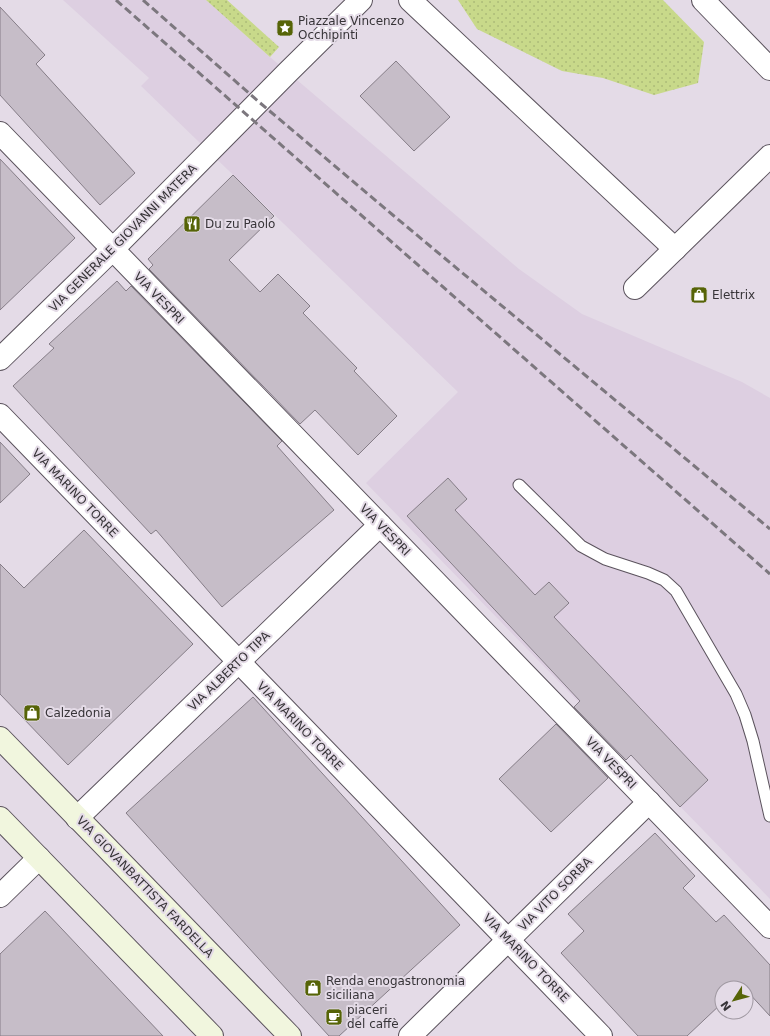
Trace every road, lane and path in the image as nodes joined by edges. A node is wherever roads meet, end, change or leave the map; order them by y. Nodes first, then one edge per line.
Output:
1 (361, 0) edge
2 (410, 0) edge
3 (703, 0) edge
4 (770, 69) edge
5 (0, 133) edge
6 (770, 156) edge
7 (676, 249) junction
8 (113, 250) junction
9 (635, 288) dead end
10 (0, 360) edge
11 (0, 415) edge
12 (519, 485) dead end
13 (380, 525) junction
14 (238, 662) junction
15 (0, 738) edge
16 (649, 802) junction
17 (770, 816) edge
18 (0, 818) edge
19 (77, 818) junction
20 (39, 858) junction
21 (0, 896) edge
22 (770, 927) edge
23 (508, 940) junction
24 (212, 1036) edge
25 (290, 1036) edge
26 (410, 1036) edge
27 (601, 1036) edge

1 - 8 street, VIA GENERALE GIOVANNI MATERA
2 - 7 street
3 - 4 street
5 - 8 street, VIA VESPRI
6 - 7 street
7 - 9 street
8 - 10 street, VIA GENERALE GIOVANNI MATERA
8 - 13 street, VIA VESPRI
11 - 14 street, VIA MARINO TORRE
12 - 17 lane
13 - 14 street, VIA ALBERTO TIPA
13 - 16 street, VIA VESPRI
14 - 19 street, VIA ALBERTO TIPA
14 - 23 street, VIA MARINO TORRE
15 - 19 main road, VIA GIOVANBATTISTA FARDELLA
16 - 22 street, VIA VESPRI
16 - 23 street, VIA VITO SORBA
18 - 20 main road
19 - 25 main road, VIA GIOVANBATTISTA FARDELLA
20 - 21 street
20 - 24 main road
23 - 26 street, VIA VITO SORBA
23 - 27 street, VIA MARINO TORRE

